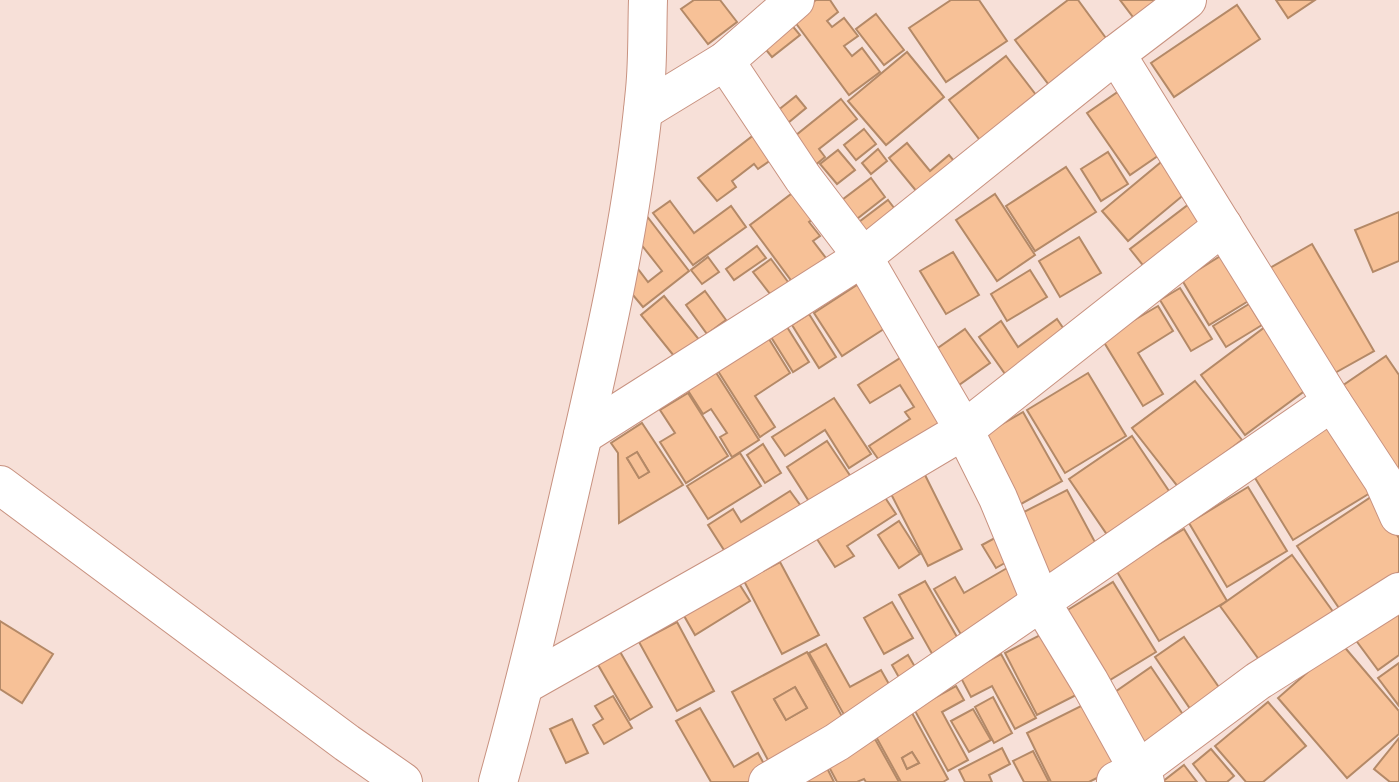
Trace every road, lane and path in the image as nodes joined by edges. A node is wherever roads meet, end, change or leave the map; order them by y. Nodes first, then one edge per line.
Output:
1 (648, 0) edge
2 (795, 0) edge
3 (1186, 0) edge
4 (1116, 54) junction
5 (725, 61) junction
6 (642, 111) junction
7 (1223, 226) junction
8 (863, 257) junction
9 (1332, 402) junction
10 (964, 430) junction
11 (583, 435) junction
12 (0, 485) edge
13 (1399, 516) edge
14 (1399, 592) edge
15 (1041, 602) junction
16 (524, 685) junction
17 (1132, 778) edge
18 (403, 782) edge
19 (498, 782) edge
20 (768, 782) edge

1 - 6 street
2 - 5 street
3 - 4 street
4 - 7 street
4 - 8 street
5 - 6 street
5 - 8 street
6 - 11 street
7 - 9 street
7 - 10 street
8 - 10 street
8 - 11 street
9 - 13 street
9 - 15 street
10 - 15 street
10 - 16 street
11 - 16 street
12 - 18 street
14 - 17 street
15 - 17 street
15 - 20 street
16 - 19 street

